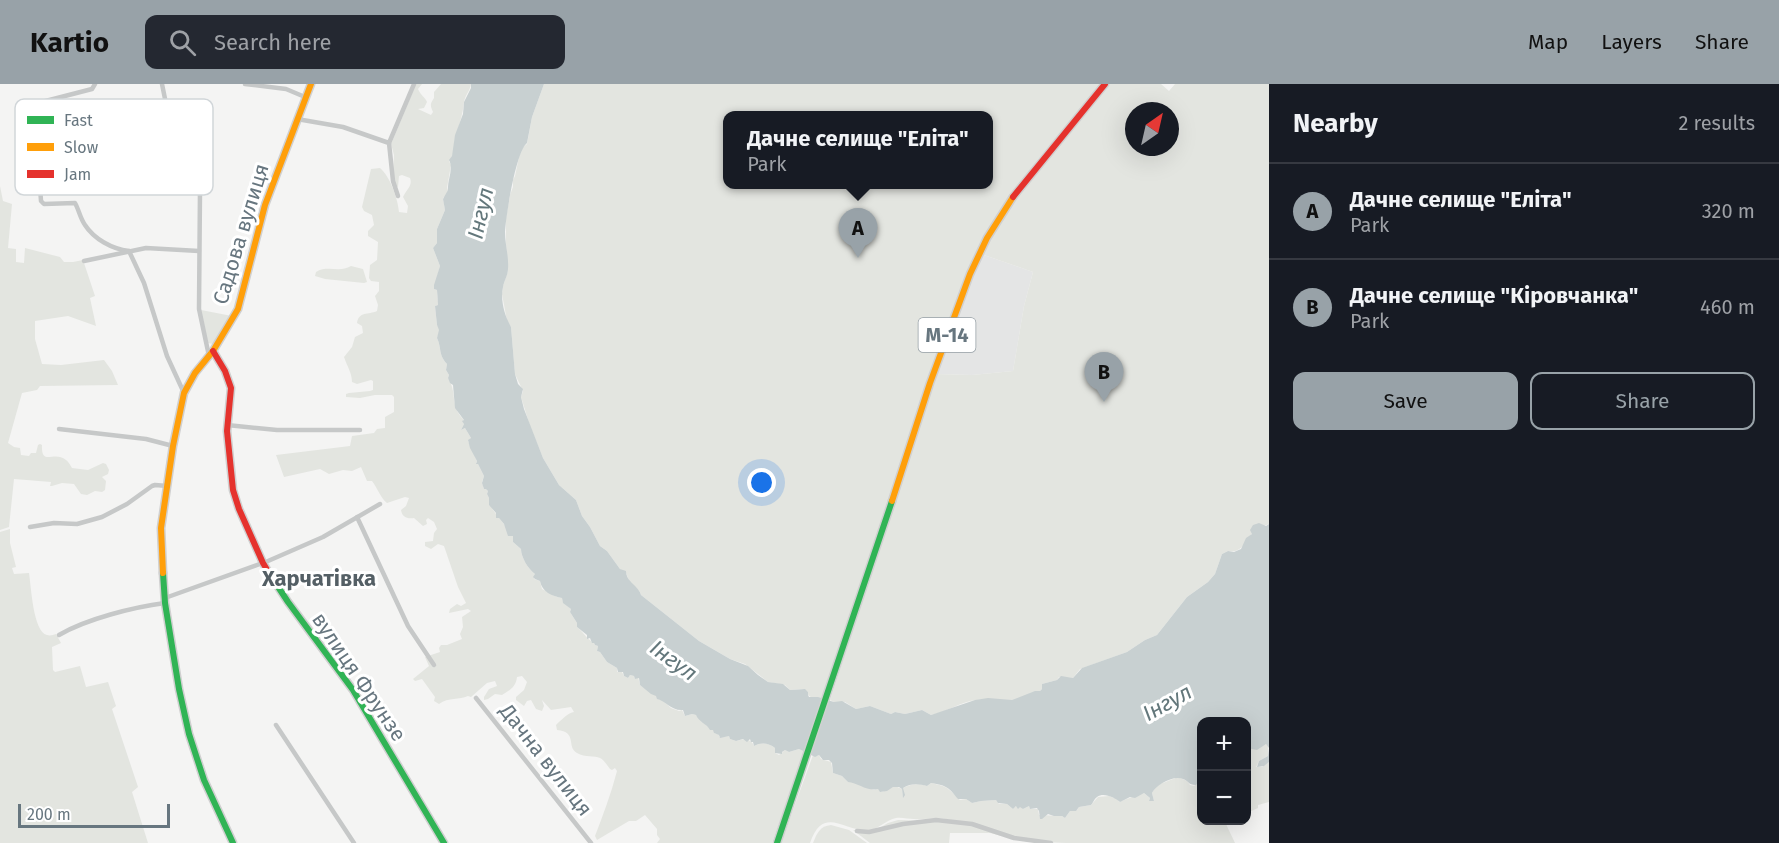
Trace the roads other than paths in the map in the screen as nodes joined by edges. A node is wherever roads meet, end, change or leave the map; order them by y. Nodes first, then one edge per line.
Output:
1 (95, 84) edge
2 (162, 84) edge
3 (245, 84) edge
4 (311, 84) edge
5 (414, 84) edge
6 (1105, 84) edge
7 (305, 98) junction
8 (53, 99) edge
9 (165, 99) edge
10 (297, 118) junction
11 (389, 142) junction
12 (41, 195) edge
13 (200, 195) edge
14 (398, 196) dead end
15 (129, 251) junction
16 (199, 251) junction
17 (84, 261) dead end
18 (211, 354) junction
19 (184, 393) junction
20 (227, 425) junction
21 (59, 429) dead end
22 (360, 430) dead end
23 (173, 446) junction
24 (168, 486) junction
25 (380, 504) dead end
26 (357, 517) junction
27 (30, 527) dead end
28 (263, 563) junction
29 (165, 601) junction
30 (59, 635) dead end
31 (434, 665) dead end
32 (476, 698) dead end
33 (276, 725) dead end
34 (857, 831) dead end
35 (233, 843) edge
36 (354, 843) edge
37 (444, 843) edge
38 (591, 843) edge
39 (777, 843) edge
40 (1051, 843) edge

1 - 8 street
2 - 9 street
3 - 7 street
4 - 7 main road, Садова вулиця
5 - 11 street
6 - 39 main road, М-14
7 - 10 main road, Садова вулиця
10 - 11 street
10 - 18 main road, Садова вулиця
11 - 14 street
12 - 15 street
13 - 16 street
15 - 16 street
15 - 17 street
15 - 19 street
16 - 18 street
18 - 19 main road, Садова вулиця
18 - 20 main road, вулиця Фрунзе
19 - 23 main road, Садова вулиця
20 - 22 street
20 - 28 main road, вулиця Фрунзе
21 - 23 street
23 - 24 main road, Садова вулиця
24 - 27 street
24 - 29 main road, Садова вулиця
25 - 26 street
26 - 28 street
26 - 31 street
28 - 29 street
28 - 37 main road, вулиця Фрунзе
29 - 30 street
29 - 35 main road, Садова вулиця
32 - 38 street, Дачна вулиця
33 - 36 street
34 - 40 street

